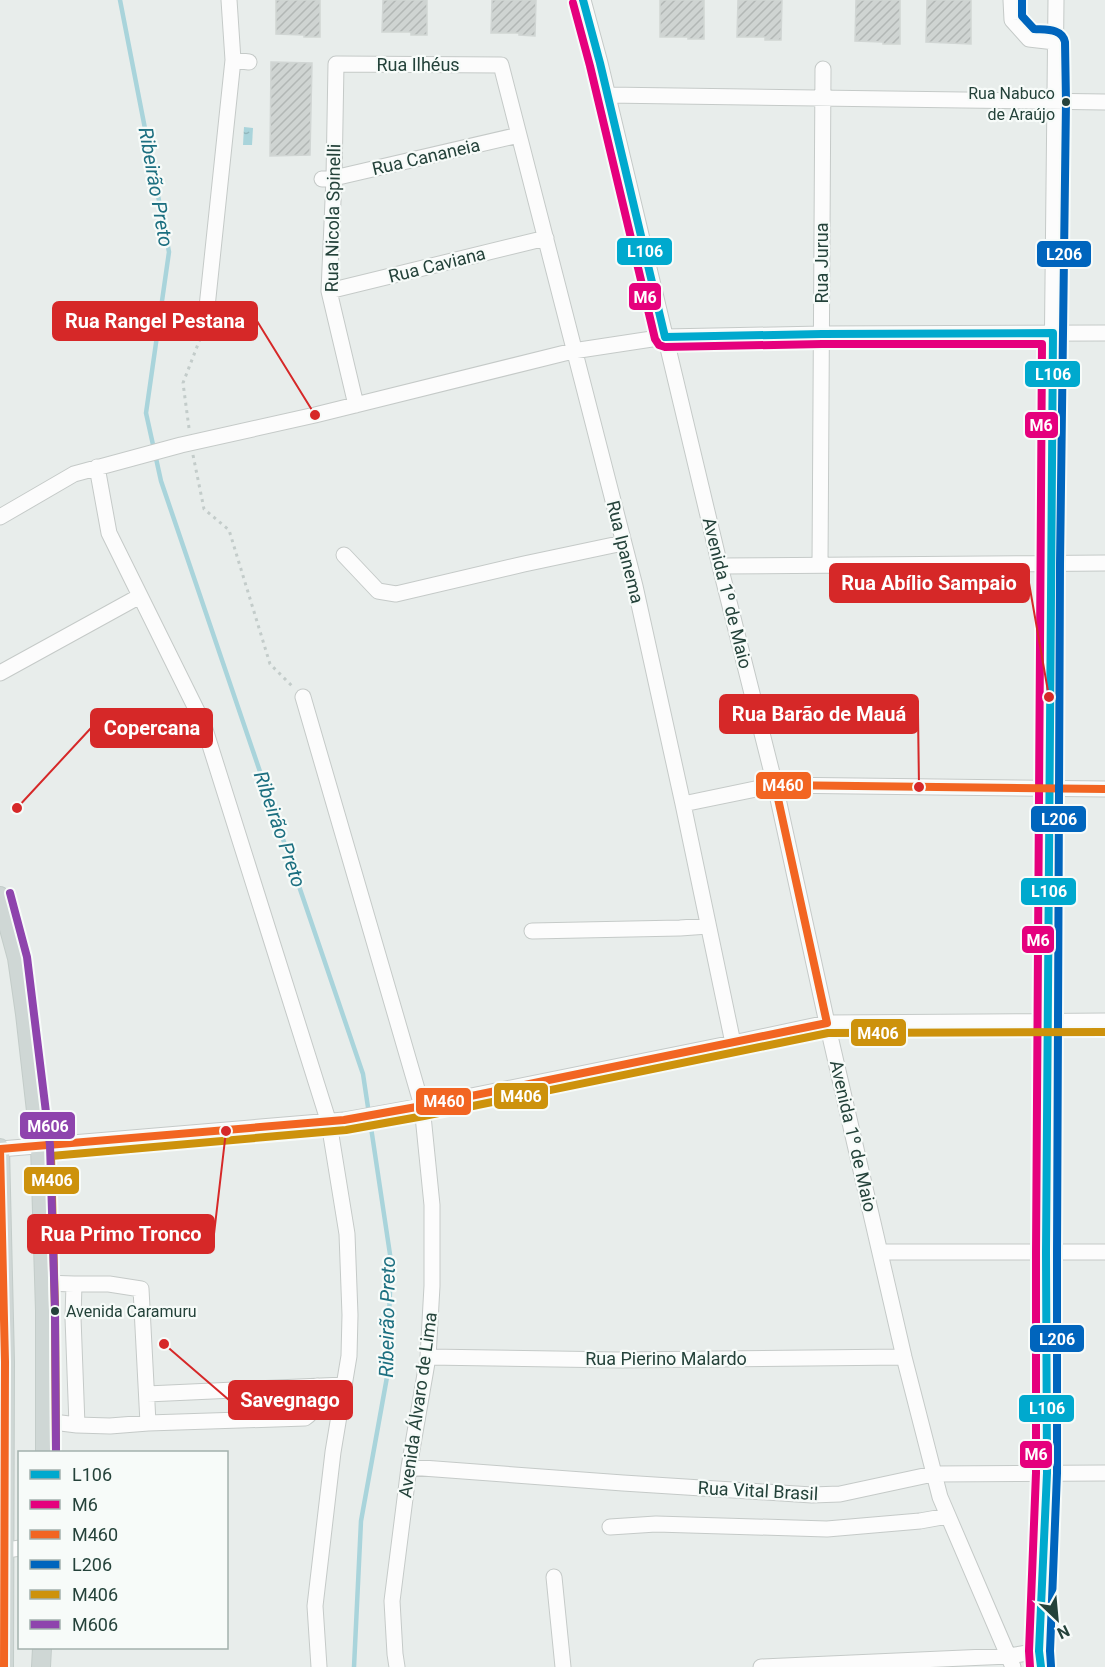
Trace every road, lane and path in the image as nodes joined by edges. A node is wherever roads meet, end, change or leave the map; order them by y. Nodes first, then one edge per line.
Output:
1 (229, 0) edge
2 (583, 0) edge
3 (1011, 0) edge
4 (1056, 0) edge
5 (1055, 42) junction
6 (233, 60) junction
7 (249, 62) dead end
8 (336, 64) joint
9 (501, 65) joint
10 (823, 69) dead end
11 (607, 95) junction
12 (823, 98) junction
13 (1056, 102) junction
14 (1105, 102) edge
15 (519, 135) junction
16 (328, 179) junction
17 (546, 238) junction
18 (329, 291) junction
19 (205, 326) joint
20 (1053, 333) junction
21 (1105, 333) edge
22 (822, 334) junction
23 (665, 338) junction
24 (573, 351) junction
25 (356, 405) junction
26 (186, 444) junction
27 (97, 467) junction
28 (0, 517) edge
29 (622, 543) junction
30 (344, 555) dead end
31 (1105, 563) edge
32 (1050, 564) junction
33 (820, 565) junction
34 (720, 566) junction
35 (140, 596) junction
36 (0, 674) edge
37 (303, 696) joint
38 (775, 785) junction
39 (1049, 789) junction
40 (1105, 789) edge
41 (683, 804) junction
42 (0, 896) edge
43 (708, 926) junction
44 (532, 931) dead end
45 (1047, 1021) junction
46 (1105, 1021) edge
47 (827, 1023) junction
48 (733, 1044) junction
49 (422, 1106) junction
50 (336, 1121) junction
51 (40, 1146) junction
52 (0, 1149) edge
53 (1105, 1251) edge
54 (880, 1252) junction
55 (1046, 1252) junction
56 (44, 1283) junction
57 (74, 1284) junction
58 (428, 1357) junction
59 (904, 1358) junction
60 (2, 1361) edge
61 (344, 1385) junction
62 (317, 1386) junction
63 (147, 1394) junction
64 (45, 1421) junction
65 (148, 1423) junction
66 (77, 1425) junction
67 (45, 1451) edge
68 (410, 1467) junction
69 (1047, 1473) junction
70 (1105, 1473) edge
71 (933, 1474) junction
72 (948, 1516) junction
73 (610, 1527) dead end
74 (8, 1549) edge
75 (554, 1577) dead end
76 (42, 1649) edge
77 (1039, 1651) junction
78 (1011, 1661) edge
79 (909, 1664) edge
80 (4, 1667) edge
81 (41, 1667) edge
82 (319, 1667) edge
83 (397, 1667) edge
84 (563, 1667) edge
85 (761, 1667) edge
86 (1041, 1667) edge

1 - 6 street
2 - 11 street, Avenida 1º de Maio
3 - 5 street
4 - 5 street
5 - 13 street
6 - 7 street
6 - 19 street
8 - 9 street, Rua Ilhéus
8 - 16 street, Rua Nicola Spinelli
9 - 15 street, Rua Ipanema
10 - 12 street, Rua Jurua
11 - 12 street
11 - 23 street, Avenida 1º de Maio
12 - 13 street
12 - 22 street, Rua Jurua
13 - 14 street
13 - 20 street
15 - 16 street, Rua Cananeia
15 - 17 street, Rua Ipanema
16 - 18 street, Rua Nicola Spinelli
17 - 18 street, Rua Caviana
17 - 24 street, Rua Ipanema
18 - 25 street, Rua Nicola Spinelli
19 - 26 path
20 - 21 street
20 - 22 street
20 - 32 street
22 - 23 street
22 - 33 street, Rua Jurua
23 - 24 street
23 - 34 street, Avenida 1º de Maio
24 - 25 street
24 - 29 street, Rua Ipanema
25 - 26 street
26 - 27 street
26 - 37 path
27 - 28 street
27 - 35 street
29 - 30 street
29 - 41 street, Rua Ipanema
31 - 32 street
32 - 33 street
32 - 39 street
33 - 34 street
34 - 38 street, Avenida 1º de Maio
35 - 36 street
35 - 50 street
37 - 49 street, Avenida Álvaro de Lima
38 - 39 street
38 - 41 street
38 - 47 street, Avenida 1º de Maio
39 - 40 street
39 - 45 street
41 - 43 street, Rua Ipanema
42 - 51 main road
43 - 44 street
43 - 48 street, Rua Ipanema
45 - 46 street
45 - 47 street
45 - 55 street
47 - 48 street
47 - 54 street, Avenida 1º de Maio
48 - 49 street
49 - 50 street
49 - 58 street, Avenida Álvaro de Lima
50 - 51 street
50 - 61 street
51 - 52 street
51 - 56 main road
52 - 60 main road
53 - 55 street
54 - 55 street
54 - 59 street, Avenida 1º de Maio
55 - 69 street
56 - 57 street
56 - 64 main road
57 - 63 street
57 - 66 street
58 - 59 street, Rua Pierino Malardo
58 - 68 street, Avenida Álvaro de Lima
59 - 71 street, Avenida 1º de Maio
60 - 74 main road
61 - 62 street
61 - 82 street
62 - 63 street
62 - 65 street
63 - 65 street
64 - 66 street
64 - 67 main road
65 - 66 street
68 - 71 street, Rua Vital Brasil
68 - 83 street, Avenida Álvaro de Lima
69 - 70 street, Rua Vital Brasil
69 - 71 street, Rua Vital Brasil
69 - 77 street
71 - 72 street, Avenida 1º de Maio
72 - 73 street
72 - 78 street, Avenida 1º de Maio
74 - 80 main road
75 - 84 street
76 - 81 main road
77 - 78 street
77 - 86 street
78 - 79 street
79 - 85 street

